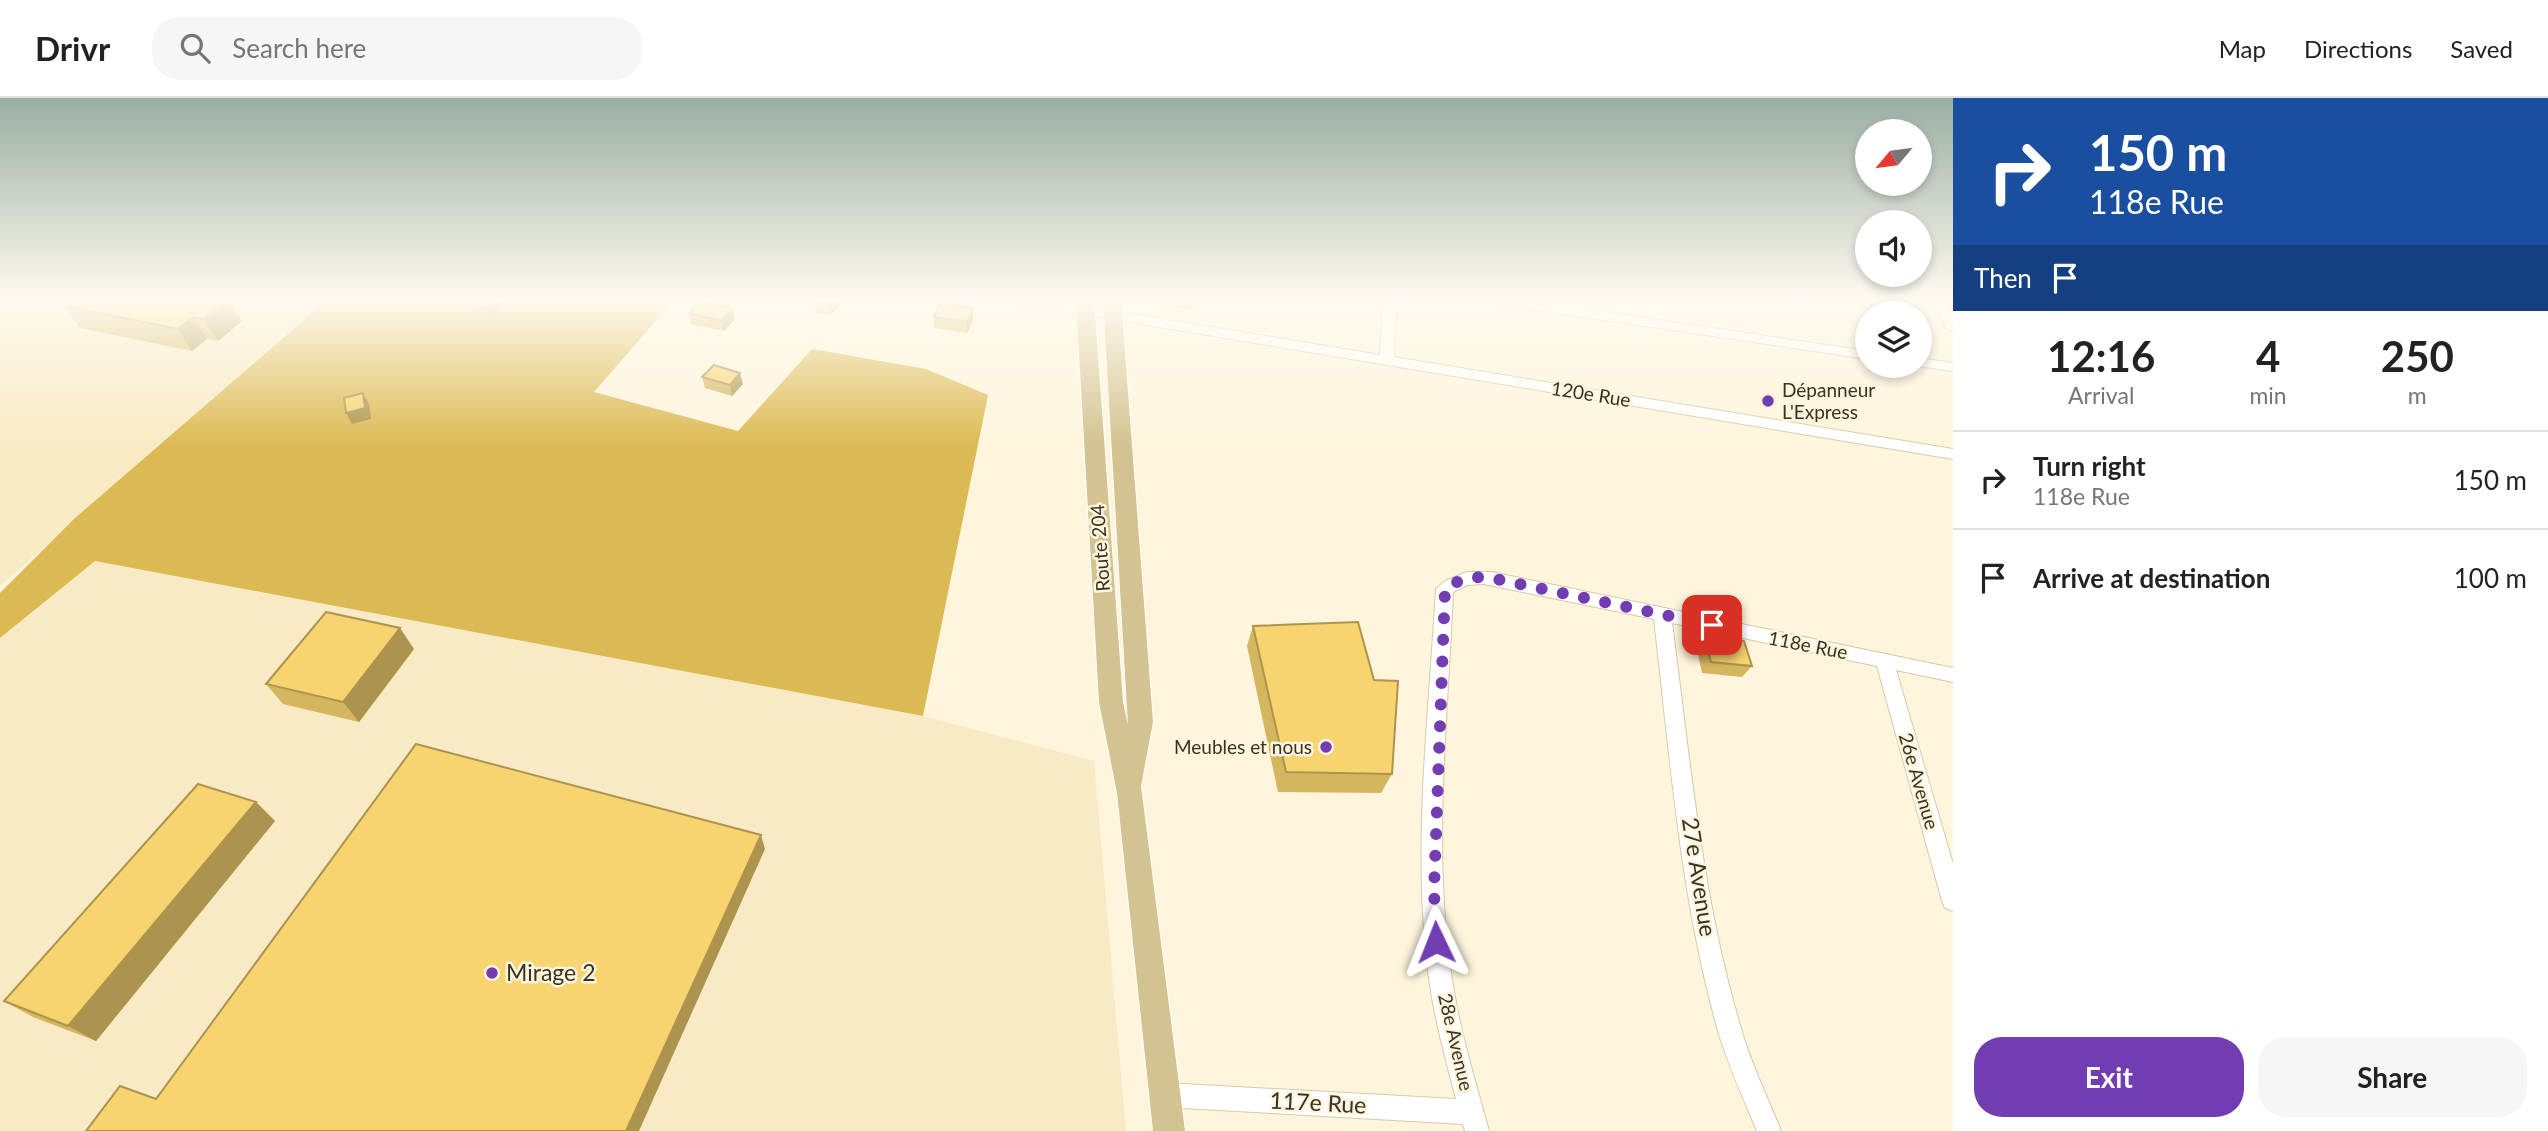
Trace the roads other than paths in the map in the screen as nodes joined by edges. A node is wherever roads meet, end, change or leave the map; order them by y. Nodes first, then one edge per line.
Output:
1 (1088, 348) edge
2 (1115, 348) edge
3 (1325, 348) edge
4 (1388, 348) edge
5 (1821, 348) edge
6 (1855, 353) edge
7 (1387, 360) junction
8 (1932, 364) edge
9 (1953, 367) edge
10 (1953, 454) edge
11 (1457, 580) joint
12 (1662, 615) junction
13 (1884, 660) junction
14 (1953, 675) edge
15 (1130, 793) junction
16 (1953, 901) edge
17 (1165, 1094) junction
18 (1474, 1121) edge
19 (1169, 1131) edge
20 (1769, 1131) edge

1 - 15 main road, Route 204
2 - 15 main road, Route 204
3 - 7 street, 120e Rue
4 - 7 street
5 - 6 street
7 - 10 street, 120e Rue
8 - 9 street
11 - 12 street, 118e Rue
11 - 18 street, 28e Avenue
12 - 13 street, 118e Rue
12 - 20 street, 27e Avenue
13 - 14 street, 118e Rue
13 - 16 street, 26e Avenue
15 - 17 main road, Route 204
17 - 18 street, 117e Rue
17 - 19 main road

